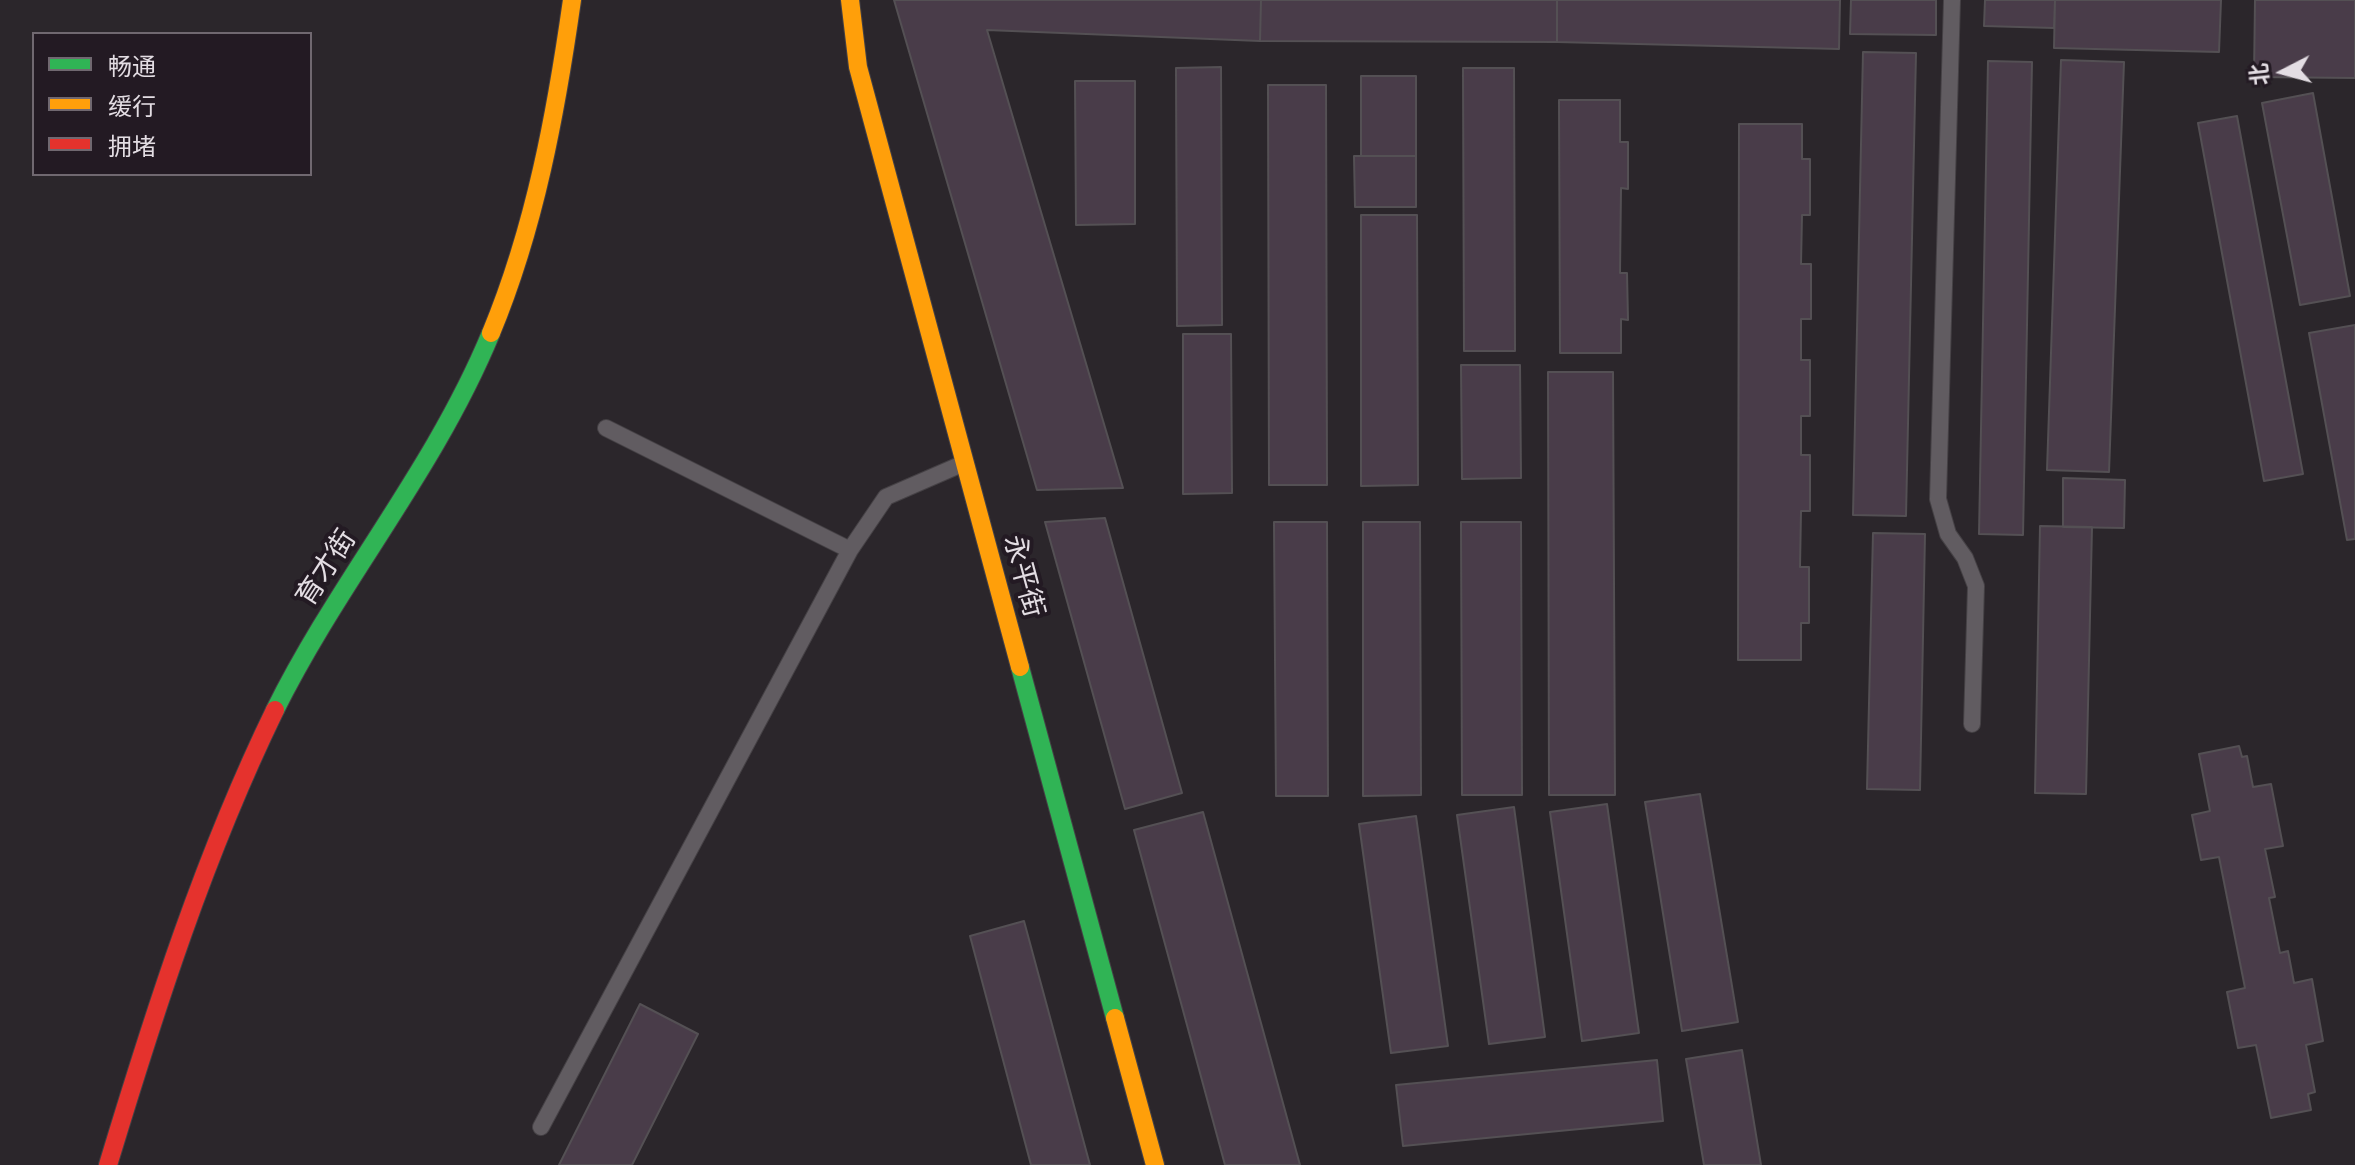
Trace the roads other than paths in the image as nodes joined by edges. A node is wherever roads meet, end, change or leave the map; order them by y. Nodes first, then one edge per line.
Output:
1 (572, 0) edge
2 (850, 0) edge
3 (1952, 0) edge
4 (606, 428) dead end
5 (965, 463) junction
6 (850, 550) junction
7 (1972, 724) dead end
8 (541, 1127) dead end
9 (108, 1165) edge
10 (1155, 1165) edge

1 - 9 street, 育才街
2 - 5 street, 永平街
3 - 7 lane
4 - 6 lane
5 - 6 lane
5 - 10 street, 永平街
6 - 8 lane

